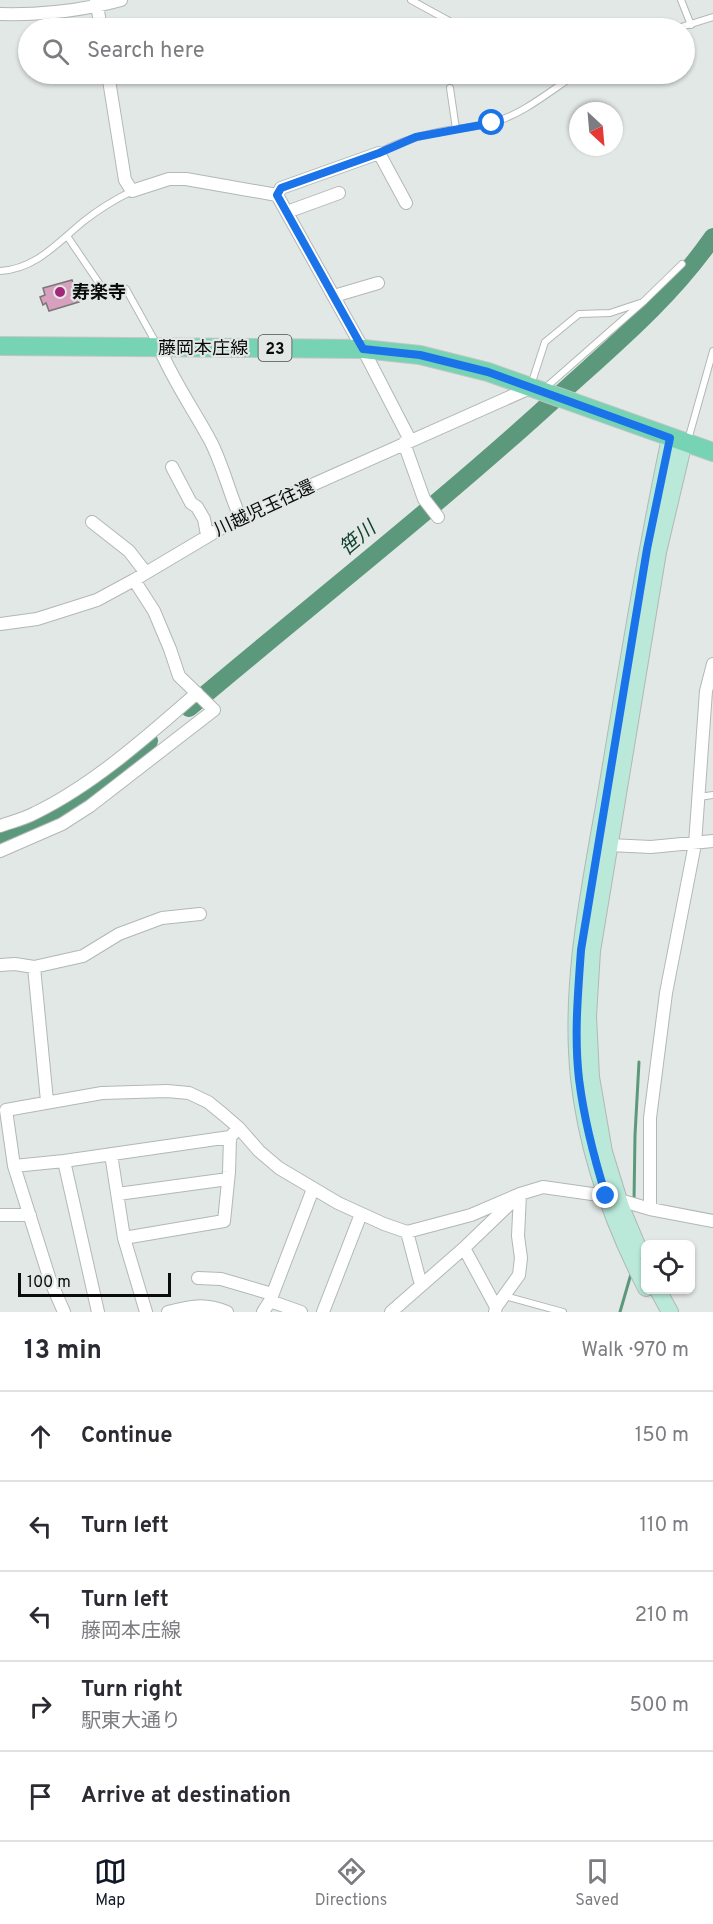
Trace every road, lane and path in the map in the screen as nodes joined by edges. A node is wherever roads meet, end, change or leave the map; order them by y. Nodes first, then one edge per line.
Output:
1 (121, 0) edge
2 (411, 0) edge
3 (681, 0) edge
4 (96, 3) edge
5 (0, 14) edge
6 (713, 17) edge
7 (99, 18) edge
8 (444, 18) edge
9 (688, 18) edge
10 (695, 24) edge
11 (110, 84) edge
12 (560, 84) edge
13 (450, 88) dead end
14 (456, 129) junction
15 (379, 153) junction
16 (132, 191) junction
17 (339, 193) dead end
18 (277, 195) junction
19 (406, 203) dead end
20 (287, 212) junction
21 (67, 236) junction
22 (682, 264) dead end
23 (0, 271) edge
24 (378, 283) dead end
25 (334, 296) junction
26 (643, 302) junction
27 (0, 346) edge
28 (159, 347) junction
29 (363, 349) junction
30 (713, 351) edge
31 (539, 391) junction
32 (407, 441) junction
33 (680, 441) junction
34 (713, 452) edge
35 (172, 467) dead end
36 (240, 517) junction
37 (438, 517) dead end
38 (92, 522) dead end
39 (207, 535) junction
40 (146, 573) junction
41 (135, 580) junction
42 (0, 624) edge
43 (713, 664) edge
44 (197, 693) junction
45 (713, 795) edge
46 (699, 797) junction
47 (0, 826) edge
48 (713, 841) edge
49 (695, 844) junction
50 (609, 845) junction
51 (0, 852) edge
52 (200, 914) dead end
53 (0, 965) edge
54 (34, 967) junction
55 (47, 1101) junction
56 (234, 1132) junction
57 (111, 1154) junction
58 (64, 1161) junction
59 (14, 1166) junction
60 (228, 1179) junction
61 (313, 1189) junction
62 (117, 1194) junction
63 (520, 1194) junction
64 (613, 1198) junction
65 (650, 1209) junction
66 (361, 1214) junction
67 (0, 1215) edge
68 (30, 1215) junction
69 (713, 1221) edge
70 (408, 1232) junction
71 (124, 1238) junction
72 (464, 1248) junction
73 (641, 1256) edge
74 (198, 1278) dead end
75 (641, 1278) edge
76 (422, 1285) junction
77 (648, 1294) edge
78 (660, 1294) edge
79 (505, 1295) junction
80 (268, 1302) edge
81 (496, 1310) edge
82 (60, 1311) edge
83 (98, 1312) edge
84 (146, 1312) edge
85 (168, 1312) edge
86 (227, 1312) edge
87 (301, 1312) edge
88 (323, 1312) edge
89 (392, 1312) edge
90 (563, 1312) edge
91 (657, 1312) edge
92 (670, 1312) edge

1 - 4 street
2 - 8 lane
3 - 9 lane
4 - 5 street
4 - 7 street
6 - 10 lane
11 - 16 street
12 - 14 lane
13 - 14 lane
14 - 15 lane
15 - 18 street
15 - 19 street
16 - 18 street
16 - 21 lane
17 - 20 street
18 - 20 street
20 - 25 street
21 - 23 lane
21 - 28 lane
22 - 26 lane
24 - 25 street
25 - 29 street
26 - 31 lane
26 - 31 lane
27 - 28 main road, 藤岡本庄線 / 23
28 - 29 main road, 藤岡本庄線 / 23
28 - 36 street
29 - 31 main road, 藤岡本庄線 / 23
29 - 32 street
30 - 33 lane
31 - 32 street, 川越児玉往還
31 - 33 main road, 藤岡本庄線 / 23
32 - 36 street, 川越児玉往還
32 - 37 street
33 - 34 main road, 藤岡本庄線 / 23
33 - 50 street
33 - 64 street
35 - 39 street
36 - 39 street, 川越児玉往還
38 - 40 street
39 - 40 street, 川越児玉往還
40 - 41 street, 川越児玉往還
41 - 42 street, 川越児玉往還
41 - 44 street
43 - 46 street
44 - 47 street
44 - 51 street
45 - 46 lane
46 - 49 street
48 - 49 street
49 - 50 street
49 - 65 street
50 - 64 street
52 - 54 street
53 - 54 street
54 - 55 street
55 - 56 street
55 - 59 street
56 - 57 street
56 - 60 street
56 - 61 street
57 - 58 street
57 - 62 street
58 - 59 street
58 - 83 street
59 - 68 street
60 - 62 street
60 - 71 street
61 - 66 street
61 - 80 street
62 - 71 street
63 - 64 street
63 - 70 street
63 - 72 street
63 - 79 street
64 - 65 street
64 - 73 street
64 - 75 street
65 - 69 street
66 - 70 street
66 - 88 street
67 - 68 street
68 - 82 street
70 - 76 street
71 - 84 street
72 - 76 street
72 - 81 street
74 - 80 street
76 - 89 street
77 - 91 street
78 - 92 street
79 - 81 street
79 - 90 lane
80 - 87 street
85 - 86 street

